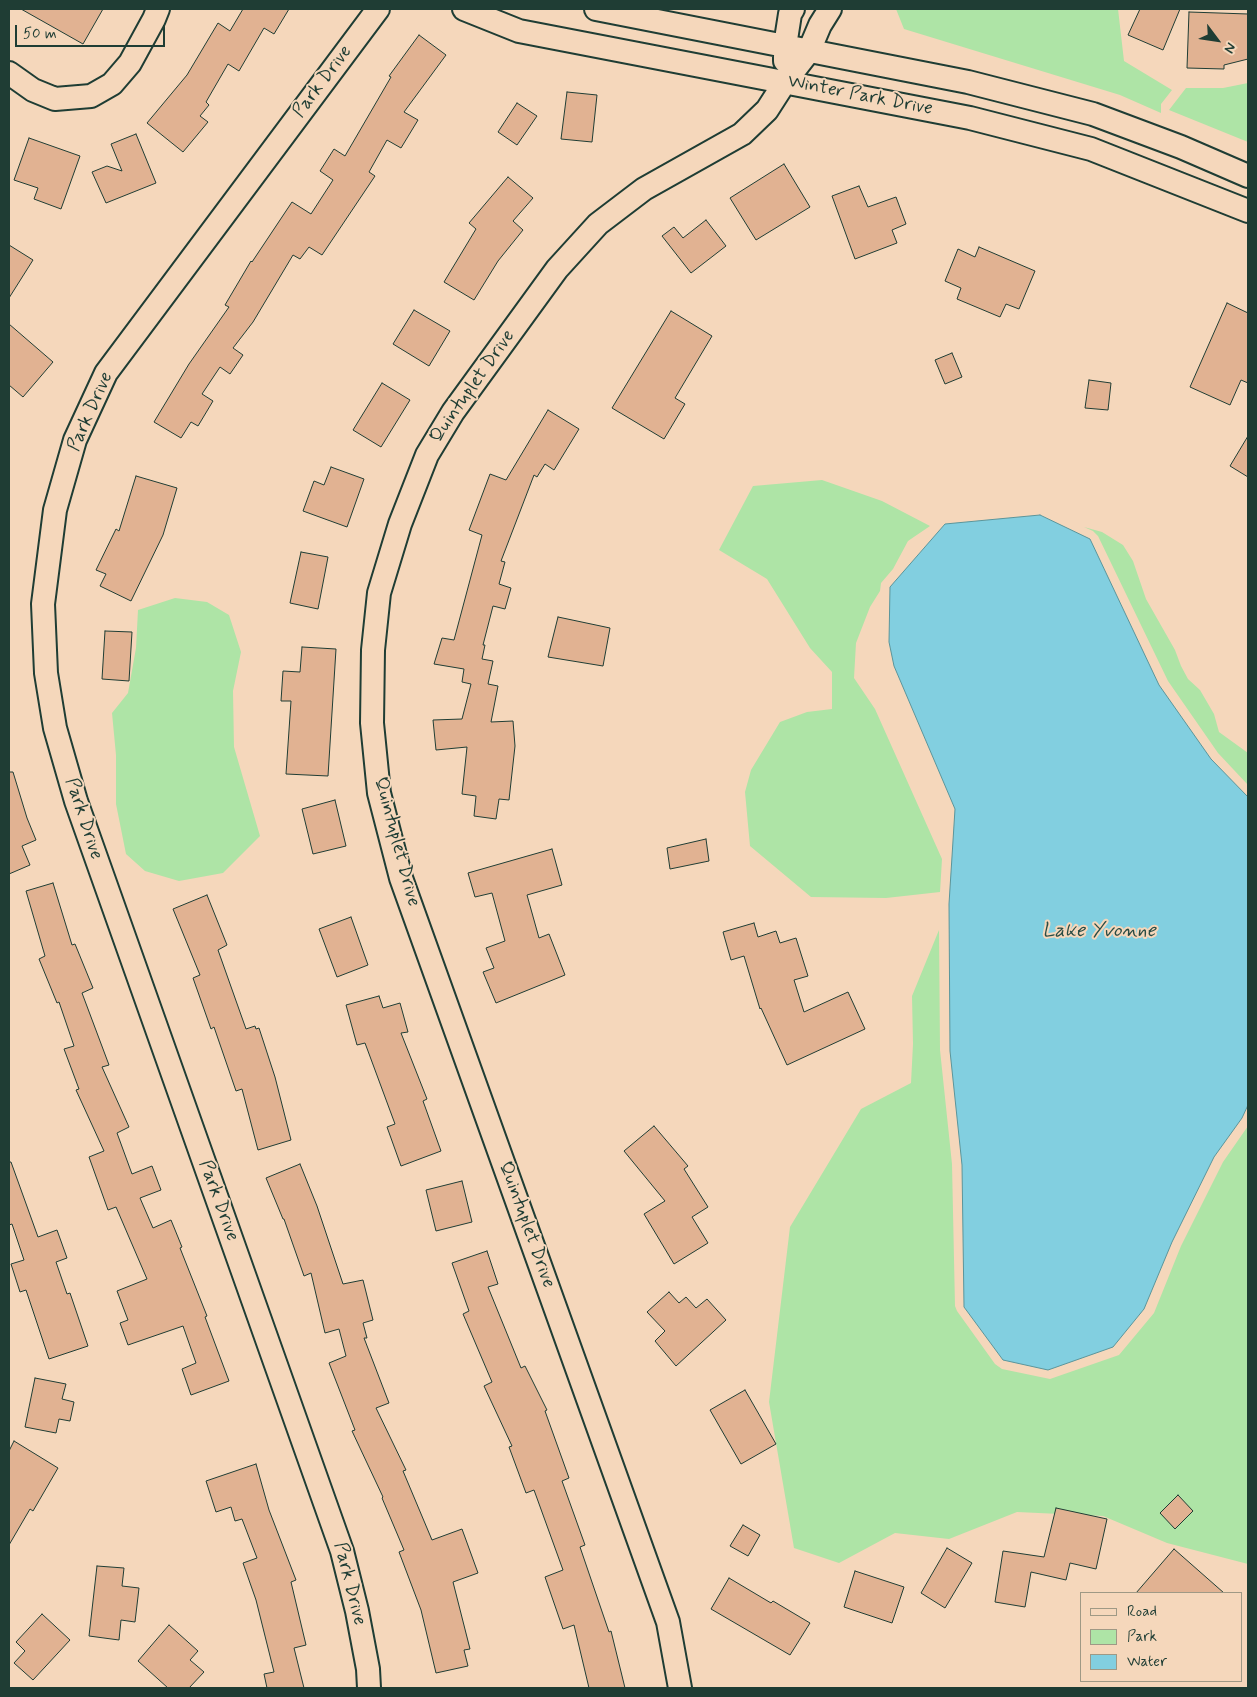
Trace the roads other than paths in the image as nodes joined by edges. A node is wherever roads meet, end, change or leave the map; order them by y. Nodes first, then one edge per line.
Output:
1 (378, 9) edge
2 (464, 9) edge
3 (596, 9) edge
4 (793, 9) edge
5 (830, 9) edge
6 (161, 12) edge
7 (785, 46) junction
8 (809, 51) junction
9 (9, 73) edge
10 (785, 82) junction
11 (1248, 176) edge
12 (1248, 211) edge
13 (370, 1688) edge
14 (680, 1688) edge

1 - 13 street, Park Drive
2 - 10 street, Winter Park Drive
3 - 7 street, Winter Park Drive
4 - 7 street
5 - 8 street, Quintuplet Drive
6 - 9 street
7 - 8 street, Winter Park Drive
7 - 10 street
8 - 10 street, Quintuplet Drive
8 - 11 street, Winter Park Drive
10 - 12 street, Winter Park Drive
10 - 14 street, Quintuplet Drive

